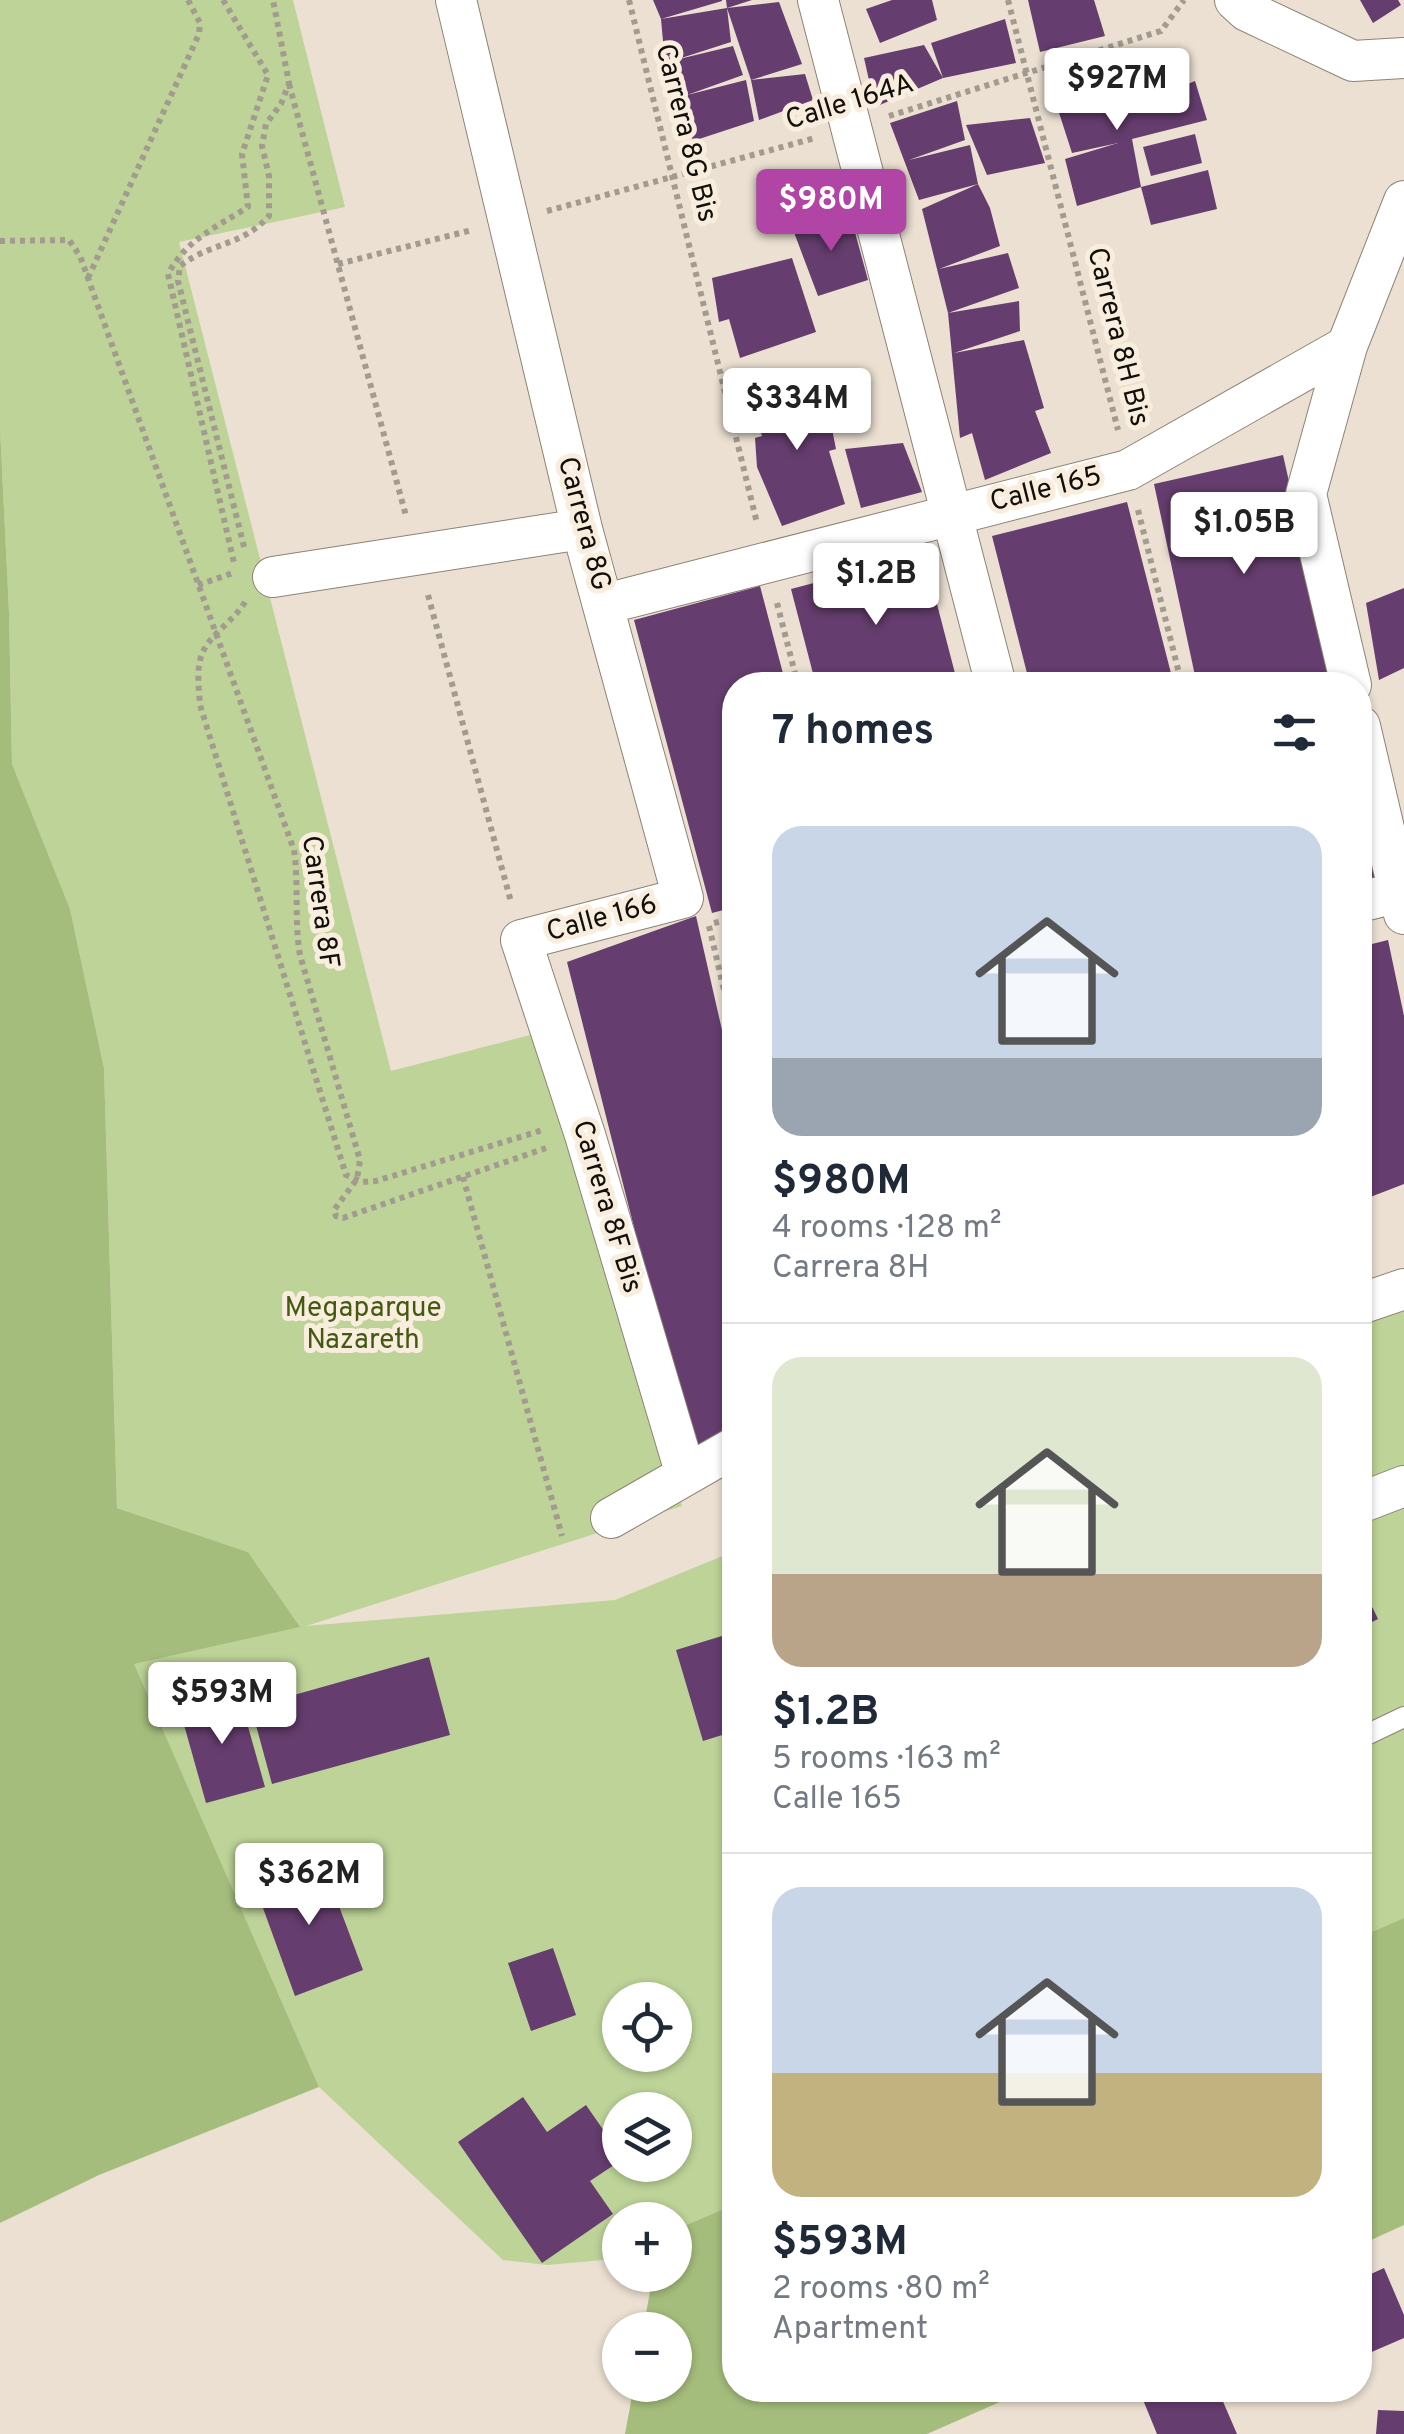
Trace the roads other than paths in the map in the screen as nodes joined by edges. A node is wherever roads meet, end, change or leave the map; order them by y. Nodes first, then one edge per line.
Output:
1 (456, 0) edge
2 (818, 0) edge
3 (1236, 0) edge
4 (1404, 58) edge
5 (1404, 201) edge
6 (1347, 346) junction
7 (953, 513) junction
8 (582, 528) junction
9 (251, 576) road end
10 (605, 604) junction
11 (993, 672) edge
12 (1347, 672) edge
13 (1372, 802) edge
14 (683, 898) joint
15 (1388, 903) edge
16 (521, 940) joint
17 (1404, 1289) edge
18 (1372, 1300) edge
19 (722, 1454) edge
20 (686, 1475) junction
21 (1404, 1486) edge
22 (1372, 1498) edge
23 (611, 1518) dead end
24 (1404, 1717) edge
25 (1372, 1732) edge

1 - 8 street, Carrera 8G
2 - 7 street
3 - 4 street
5 - 6 street
6 - 7 street, Calle 165
6 - 12 street
7 - 10 street, Calle 165
7 - 11 street
8 - 9 street
8 - 10 street, Carrera 8G
10 - 14 street, Carrera 8G
13 - 15 street
14 - 16 street, Calle 166
16 - 20 street, Carrera 8F Bis
17 - 18 street
19 - 20 street
20 - 23 street
21 - 22 street
24 - 25 lane

